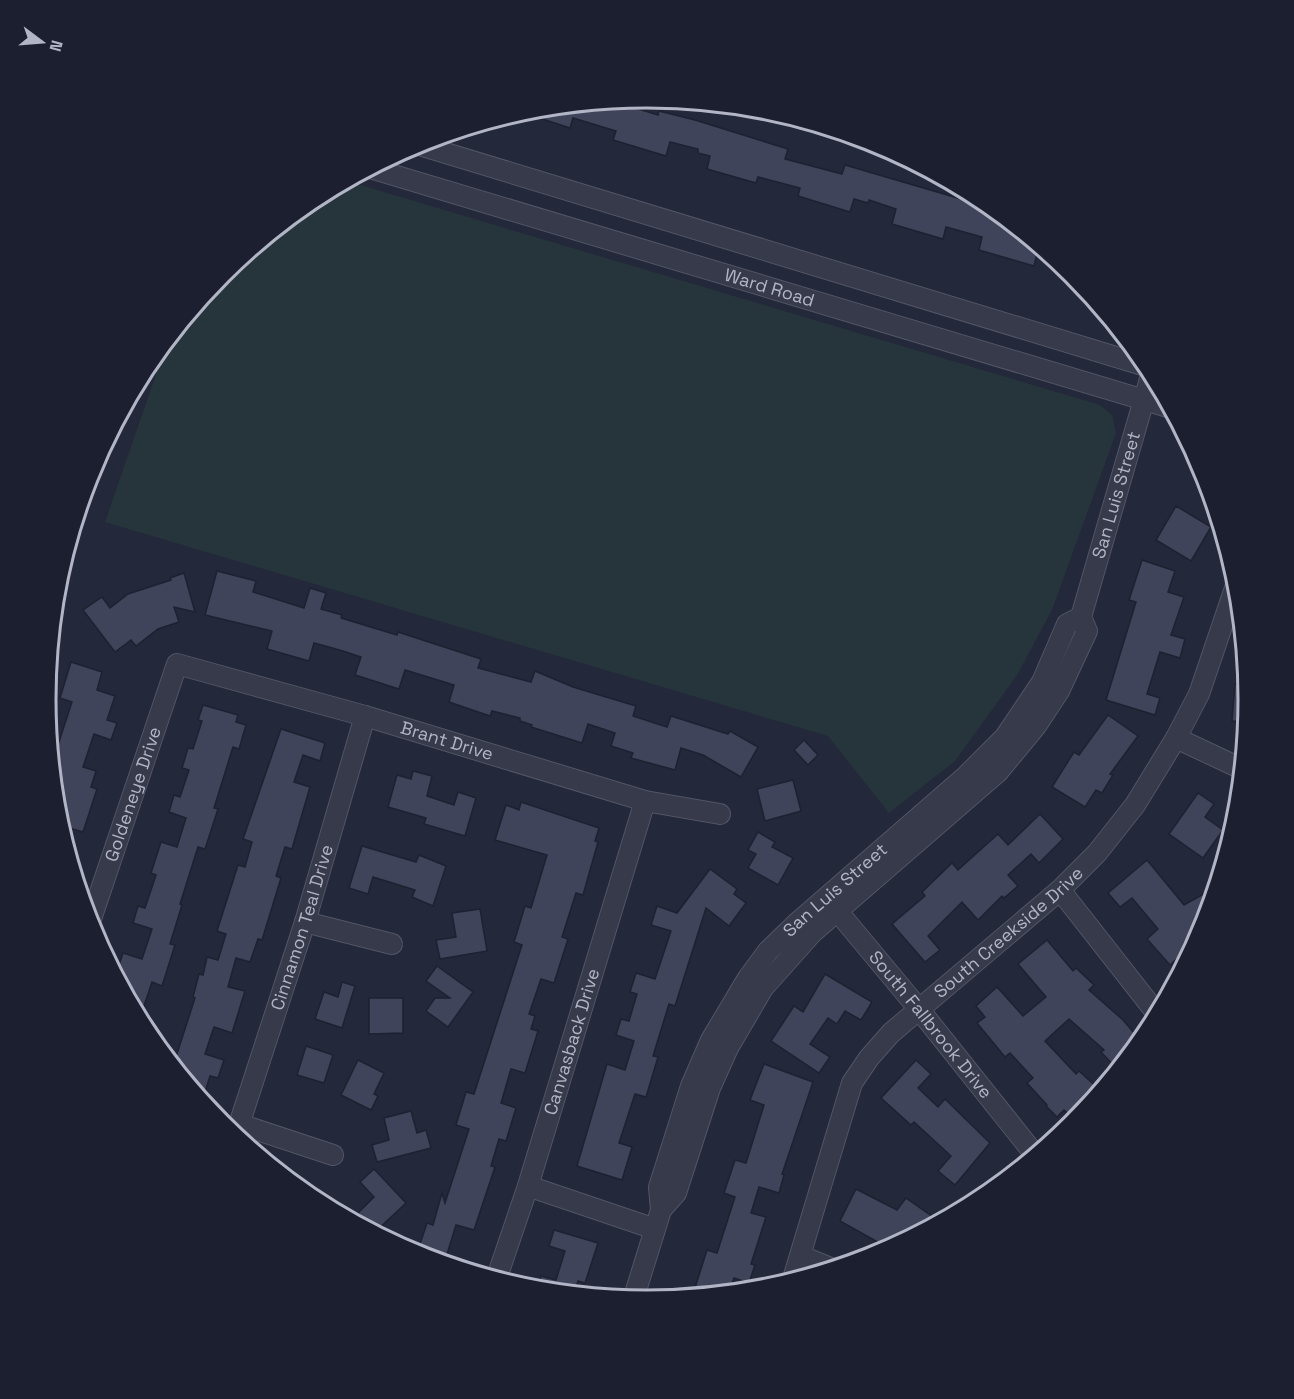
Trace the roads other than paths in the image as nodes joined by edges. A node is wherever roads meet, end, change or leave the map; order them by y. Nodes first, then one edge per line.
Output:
1 (432, 149) edge
2 (381, 171) edge
3 (1133, 362) edge
4 (1148, 385) edge
5 (1143, 400) junction
6 (1159, 405) edge
7 (1230, 604) edge
8 (177, 664) joint
9 (365, 716) junction
10 (1176, 738) junction
11 (1234, 765) edge
12 (645, 801) junction
13 (720, 814) dead end
14 (1060, 890) junction
15 (831, 904) junction
16 (94, 909) edge
17 (305, 922) junction
18 (392, 944) dead end
19 (1152, 1007) edge
20 (918, 1008) junction
21 (238, 1126) edge
22 (244, 1132) edge
23 (1031, 1149) edge
24 (333, 1155) dead end
25 (528, 1186) junction
26 (655, 1230) junction
27 (801, 1256) junction
28 (822, 1264) edge
29 (499, 1272) edge
30 (795, 1272) edge
31 (636, 1291) edge

1 - 3 street, Ward Road
2 - 5 street, Ward Road
4 - 5 street, San Luis Street
5 - 6 street, Ward Road
5 - 15 street, San Luis Street
7 - 10 street, South Creekside Drive
8 - 9 street, Brant Drive
8 - 16 street, Goldeneye Drive
9 - 12 street, Brant Drive
9 - 17 street, Cinnamon Teal Drive
10 - 11 street
10 - 14 street, South Creekside Drive
12 - 13 street, Brant Drive
12 - 25 street, Canvasback Drive
14 - 19 street
14 - 20 street, South Creekside Drive
15 - 20 street, South Fallbrook Drive
15 - 26 street, San Luis Street
17 - 18 street
17 - 21 street, Cinnamon Teal Drive
20 - 23 street, South Fallbrook Drive
20 - 27 street, South Creekside Drive
22 - 24 street
25 - 26 street
25 - 29 street, Canvasback Drive
26 - 31 street, San Luis Street
27 - 28 street
27 - 30 street, South Creekside Drive

